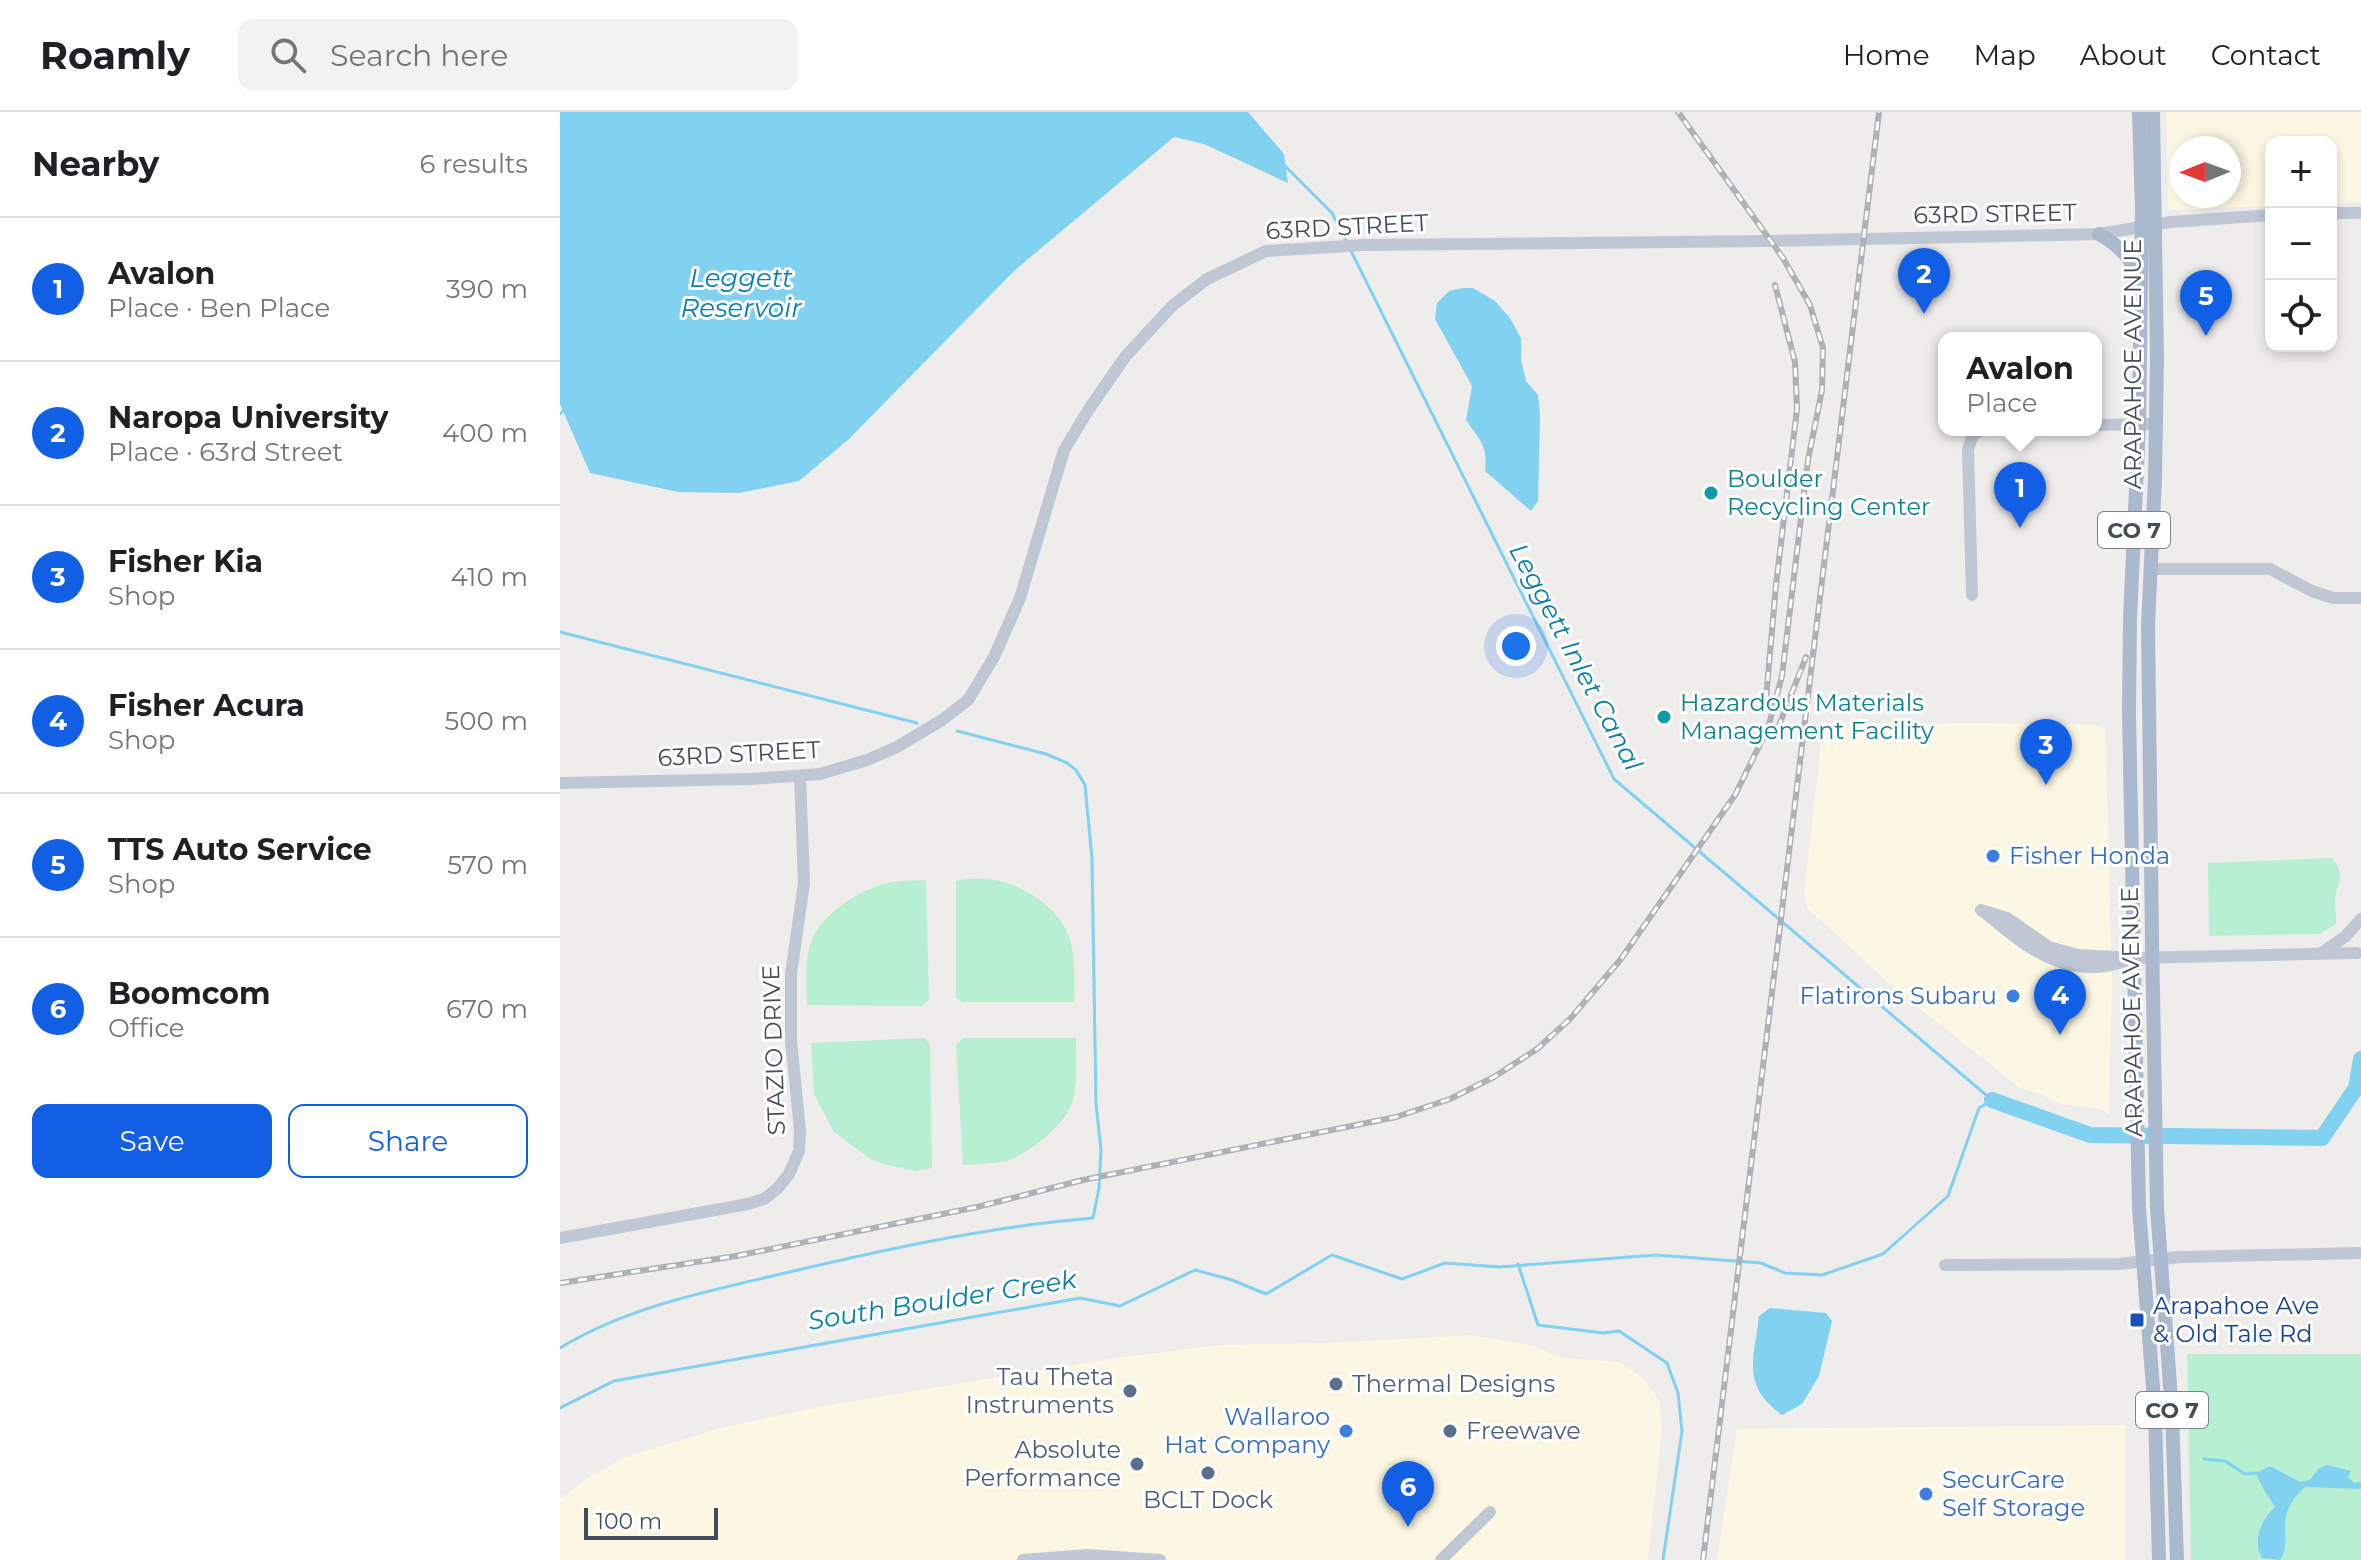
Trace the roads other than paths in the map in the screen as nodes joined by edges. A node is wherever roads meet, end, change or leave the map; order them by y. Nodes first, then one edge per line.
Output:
1 (2139, 112) edge
2 (2153, 112) edge
3 (2337, 213) edge
4 (2361, 213) edge
5 (2265, 215) edge
6 (2148, 225) junction
7 (2099, 234) junction
8 (2139, 279) junction
9 (2139, 424) junction
10 (2157, 424) junction
11 (2102, 425) edge
12 (1975, 436) edge
13 (2150, 569) junction
14 (1972, 595) dead end
15 (2361, 598) edge
16 (800, 776) junction
17 (560, 783) edge
18 (2358, 921) edge
19 (2317, 955) junction
20 (2359, 955) edge
21 (2153, 957) junction
22 (2134, 958) junction
23 (560, 1238) edge
24 (2361, 1253) edge
25 (2159, 1260) junction
26 (2142, 1261) junction
27 (1945, 1265) dead end
28 (1490, 1512) dead end
29 (1058, 1558) edge
30 (1023, 1560) edge
31 (1160, 1560) edge
32 (1441, 1560) edge
33 (2159, 1560) edge
34 (2177, 1560) edge

1 - 6 main road, CO 7
2 - 6 main road, CO 7
3 - 4 street
5 - 6 street, 63RD STREET
6 - 7 street, 63RD STREET
6 - 8 main road, ARAPAHOE AVENUE / CO 7
6 - 10 main road, ARAPAHOE AVENUE / CO 7
7 - 8 main road
7 - 16 street, 63RD STREET
8 - 9 main road, ARAPAHOE AVENUE / CO 7
9 - 10 street
9 - 11 street
9 - 22 main road, ARAPAHOE AVENUE / CO 7
10 - 13 main road, ARAPAHOE AVENUE / CO 7
12 - 14 street
13 - 15 street
13 - 21 main road, ARAPAHOE AVENUE / CO 7
16 - 17 street, 63RD STREET
16 - 23 street, STAZIO DRIVE
18 - 19 street
18 - 20 street
19 - 20 street
19 - 21 street
21 - 22 street
21 - 25 main road, ARAPAHOE AVENUE / CO 7
22 - 22 street
22 - 26 main road, ARAPAHOE AVENUE / CO 7
24 - 25 street
25 - 26 street
25 - 34 main road, ARAPAHOE AVENUE / CO 7
26 - 27 street
26 - 33 main road, ARAPAHOE AVENUE / CO 7
28 - 32 street
29 - 30 street
29 - 31 street

